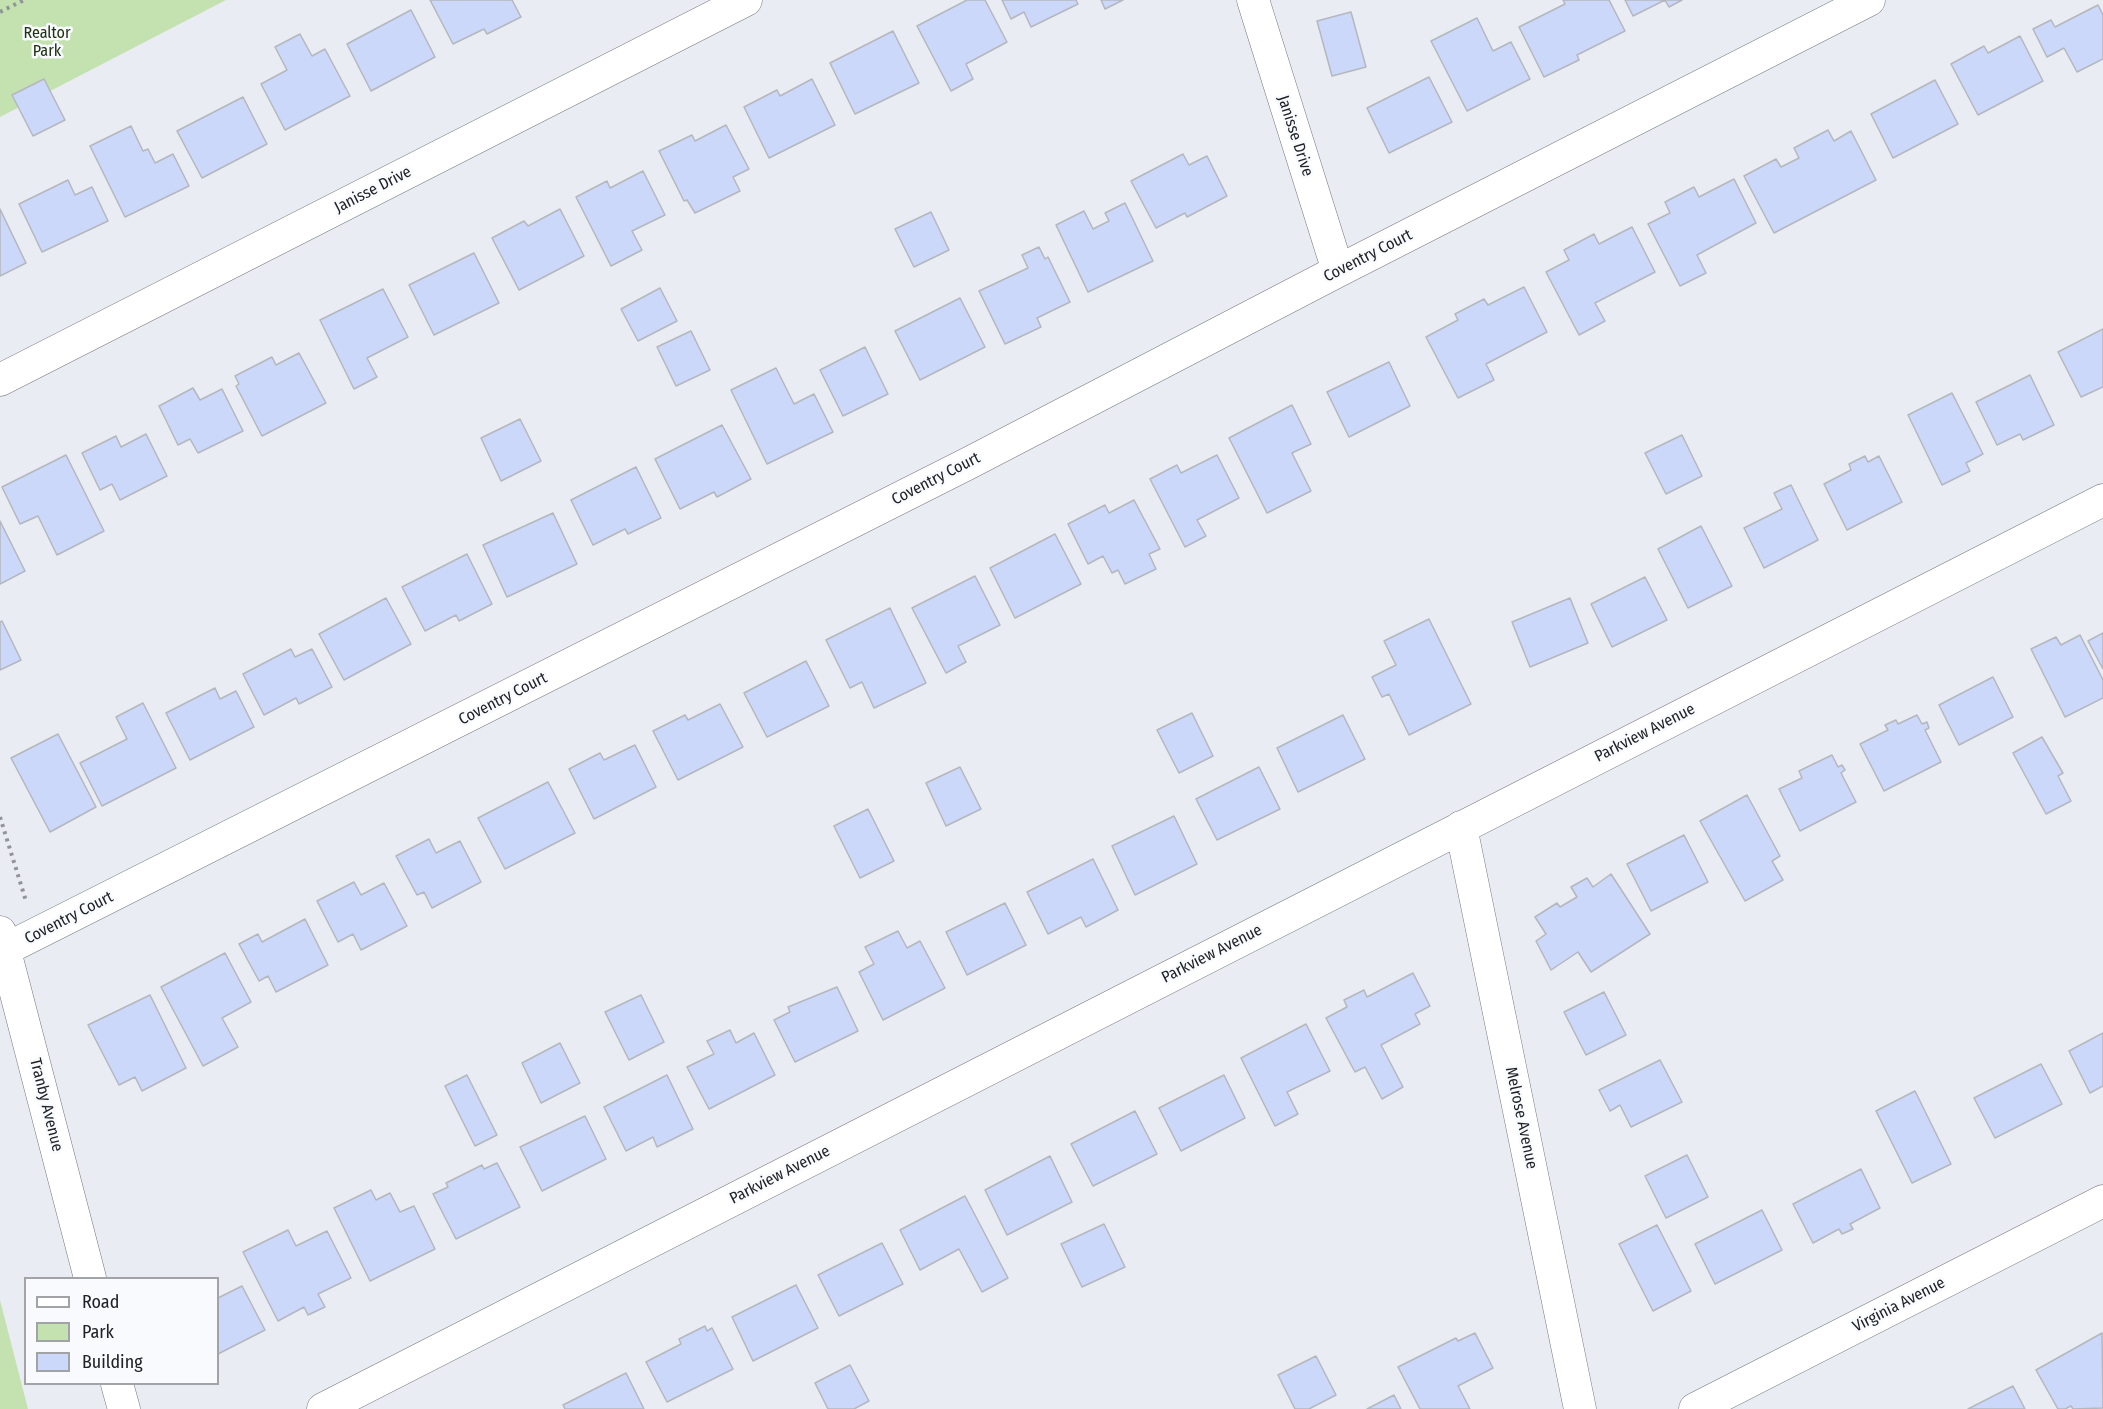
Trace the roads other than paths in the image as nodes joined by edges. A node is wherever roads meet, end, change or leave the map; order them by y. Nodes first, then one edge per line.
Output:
1 (746, 0) edge
2 (1252, 0) edge
3 (1869, 0) edge
4 (1338, 271) junction
5 (0, 380) edge
6 (2103, 500) edge
7 (1461, 827) junction
8 (2, 944) edge
9 (2103, 1201) edge
10 (90, 1277) edge
11 (118, 1385) edge
12 (124, 1409) edge
13 (323, 1409) edge
14 (1580, 1409) edge
15 (1695, 1409) edge

1 - 5 street, Janisse Drive
2 - 4 street, Janisse Drive
3 - 4 street, Coventry Court
4 - 8 street, Coventry Court
6 - 7 street, Parkview Avenue
7 - 13 street, Parkview Avenue
7 - 14 street, Melrose Avenue
8 - 10 street, Tranby Avenue
9 - 15 street, Virginia Avenue
11 - 12 street

